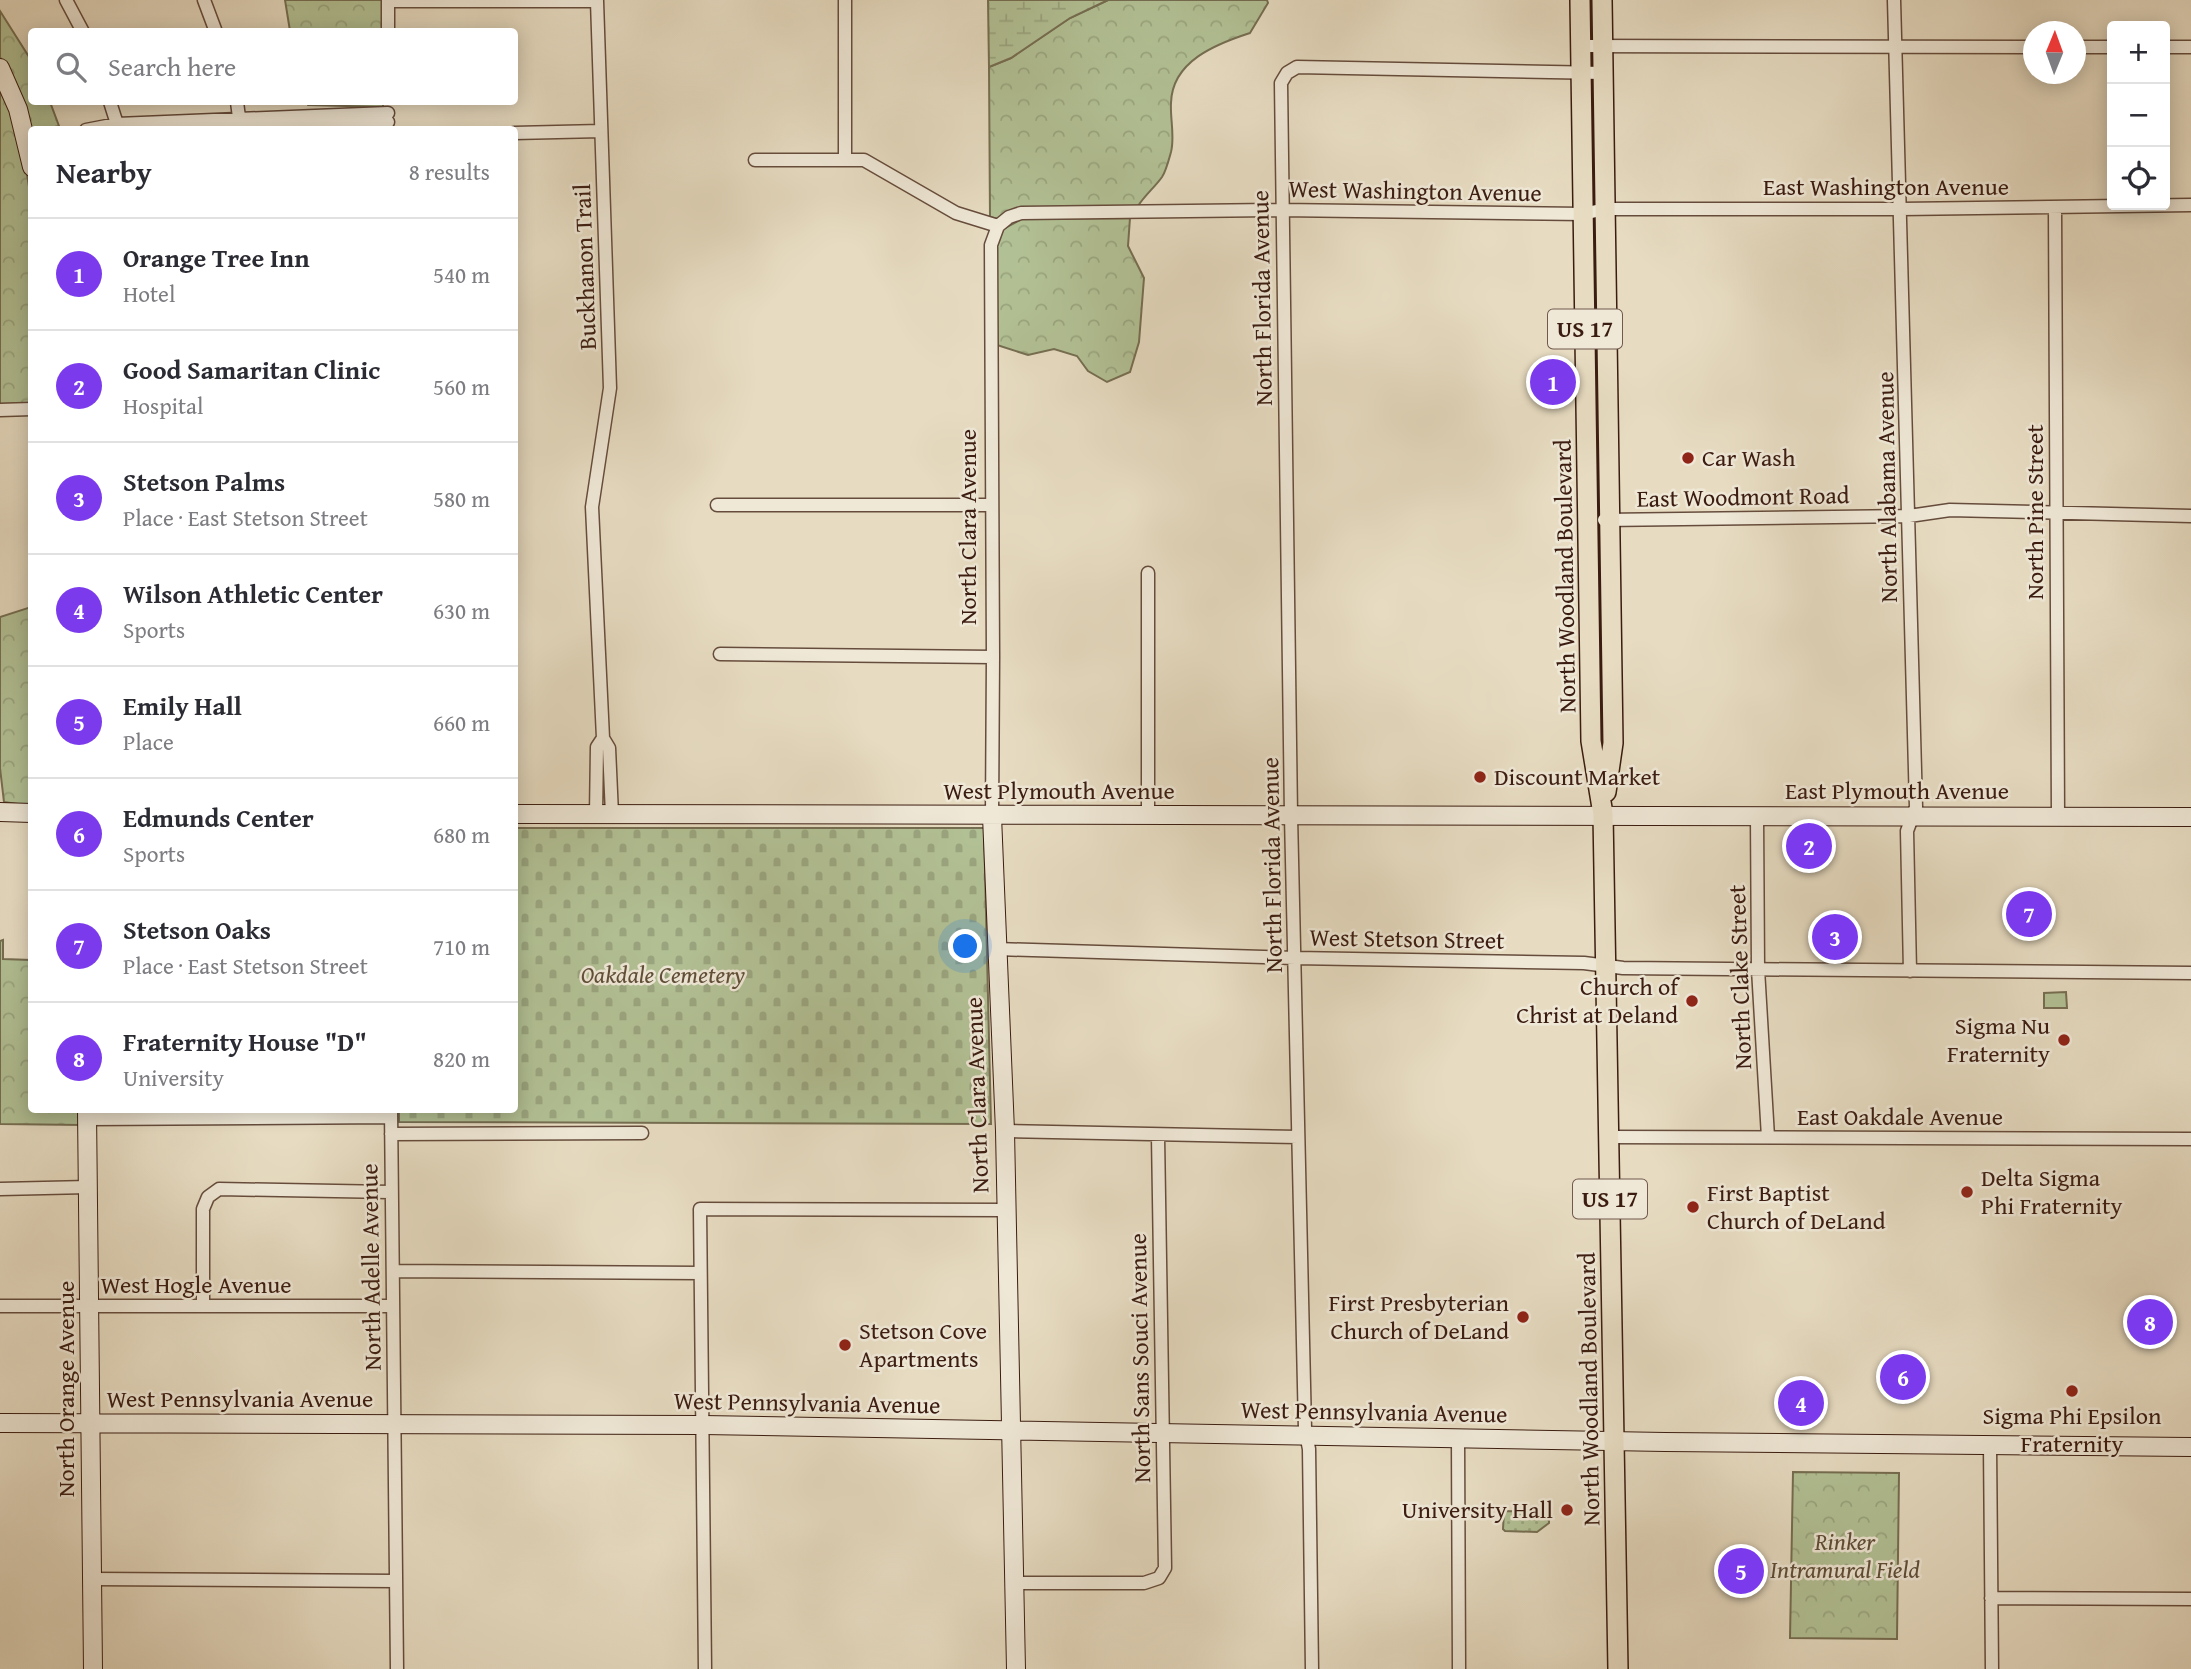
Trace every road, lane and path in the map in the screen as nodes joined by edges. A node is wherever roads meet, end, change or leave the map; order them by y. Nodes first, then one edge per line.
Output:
1 (66, 0) edge
2 (204, 0) edge
3 (845, 0) edge
4 (1580, 0) edge
5 (1602, 0) edge
6 (1894, 0) edge
7 (388, 1) edge
8 (81, 28) edge
9 (214, 28) edge
10 (388, 28) edge
11 (1581, 46) junction
12 (1603, 46) junction
13 (1894, 47) junction
14 (2023, 47) edge
15 (2086, 47) edge
16 (2107, 47) edge
17 (2170, 47) edge
18 (2191, 47) edge
19 (0, 68) edge
20 (1581, 73) junction
21 (1603, 73) junction
22 (111, 105) edge
23 (237, 105) edge
24 (388, 116) edge
25 (240, 123) edge
26 (117, 124) junction
27 (107, 126) edge
28 (287, 126) edge
29 (311, 126) edge
30 (601, 131) junction
31 (518, 133) edge
32 (28, 140) edge
33 (755, 160) dead end
34 (845, 160) junction
35 (2191, 205) edge
36 (2055, 208) junction
37 (1605, 209) junction
38 (1901, 209) junction
39 (1281, 210) junction
40 (1583, 214) junction
41 (998, 226) junction
42 (28, 409) edge
43 (0, 410) edge
44 (717, 505) dead end
45 (992, 505) junction
46 (2056, 511) junction
47 (1909, 516) junction
48 (2191, 516) edge
49 (1588, 520) junction
50 (1610, 520) junction
51 (1148, 573) dead end
52 (720, 654) dead end
53 (993, 657) junction
54 (0, 813) edge
55 (28, 813) edge
56 (518, 814) edge
57 (604, 814) junction
58 (1603, 814) junction
59 (992, 816) junction
60 (1148, 816) junction
61 (1291, 816) junction
62 (1756, 816) junction
63 (1911, 816) junction
64 (2058, 816) junction
65 (2191, 817) edge
66 (997, 949) junction
67 (1295, 958) junction
68 (1606, 966) junction
69 (1758, 969) junction
70 (1910, 971) junction
71 (2191, 974) edge
72 (391, 1113) edge
73 (87, 1114) edge
74 (1005, 1131) junction
75 (642, 1133) dead end
76 (391, 1134) junction
77 (1158, 1136) junction
78 (1298, 1137) junction
79 (1609, 1137) junction
80 (1768, 1137) junction
81 (2191, 1139) edge
82 (88, 1187) junction
83 (0, 1189) edge
84 (390, 1192) junction
85 (1005, 1210) junction
86 (393, 1271) junction
87 (700, 1273) junction
88 (0, 1306) edge
89 (91, 1306) junction
90 (203, 1306) junction
91 (392, 1306) junction
92 (0, 1423) edge
93 (91, 1423) junction
94 (394, 1424) junction
95 (703, 1425) junction
96 (1010, 1430) junction
97 (1163, 1433) junction
98 (1307, 1435) junction
99 (1458, 1438) junction
100 (1614, 1440) junction
101 (1990, 1446) junction
102 (2191, 1447) edge
103 (93, 1579) junction
104 (396, 1581) junction
105 (1014, 1583) junction
106 (1991, 1598) junction
107 (2191, 1599) edge
108 (93, 1669) edge
109 (397, 1669) edge
110 (705, 1669) edge
111 (1016, 1669) edge
112 (1312, 1669) edge
113 (1459, 1669) edge
114 (1618, 1669) edge
115 (1992, 1669) edge

1 - 8 street
2 - 9 street
3 - 34 street
4 - 11 main road, North Woodland Boulevard / US 17
5 - 12 main road, North Woodland Boulevard / US 17
6 - 13 street, North Alabama Avenue
7 - 10 street
7 - 30 street, Buckhanon Trail
11 - 12 street
11 - 20 main road, North Woodland Boulevard / US 17
12 - 13 street
12 - 21 main road, North Woodland Boulevard / US 17
13 - 14 street
13 - 38 street, North Alabama Avenue
15 - 16 street
17 - 18 street
19 - 32 street
20 - 21 street
20 - 39 street, North Florida Avenue
20 - 40 main road, North Woodland Boulevard / US 17
21 - 37 main road, North Woodland Boulevard / US 17
22 - 26 street
23 - 25 street
24 - 25 street
24 - 29 street
25 - 26 street
25 - 28 street
26 - 27 street
30 - 31 street
30 - 57 street, Buckhanon Trail
33 - 34 street
34 - 41 street
35 - 36 street, East Washington Avenue
36 - 38 street, East Washington Avenue
36 - 46 street, North Pine Street
37 - 38 street, East Washington Avenue
37 - 40 street, East Washington Avenue
37 - 50 main road, North Woodland Boulevard / US 17
38 - 47 street, North Alabama Avenue
39 - 40 street, West Washington Avenue
39 - 41 street, West Washington Avenue
39 - 61 street, North Florida Avenue
40 - 49 main road, North Woodland Boulevard / US 17
41 - 45 street, North Clara Avenue
42 - 43 street
44 - 45 street
45 - 53 street, North Clara Avenue
46 - 47 street, East Woodmont Road
46 - 48 street, East Woodmont Road
46 - 64 street, North Pine Street
47 - 50 street, East Woodmont Road
47 - 63 street, North Alabama Avenue
49 - 50 street, East Woodmont Road
49 - 58 main road, North Woodland Boulevard / US 17
50 - 58 main road, North Woodland Boulevard / US 17
51 - 60 street
52 - 53 street
53 - 59 street, North Clara Avenue
54 - 55 street
56 - 57 street, West Plymouth Avenue
57 - 59 street, West Plymouth Avenue
58 - 61 street, West Plymouth Avenue
58 - 62 street, East Plymouth Avenue
58 - 68 main road, North Woodland Boulevard / US 17
59 - 60 street, West Plymouth Avenue
59 - 66 street, North Clara Avenue
60 - 61 street, West Plymouth Avenue
61 - 67 street, North Florida Avenue
62 - 63 street, East Plymouth Avenue
62 - 69 street, North Clake Street
63 - 64 street, East Plymouth Avenue
63 - 70 street, North Alabama Avenue
64 - 65 street, East Plymouth Avenue
66 - 67 street, West Stetson Street
66 - 74 street, North Clara Avenue
67 - 68 street, West Stetson Street
67 - 78 street, North Florida Avenue
68 - 69 street, West Stetson Street
68 - 79 main road, North Woodland Boulevard / US 17
69 - 70 street, West Stetson Street
69 - 80 street, North Clake Street
70 - 71 street, West Stetson Street
72 - 73 street
72 - 76 street, North Adelle Avenue
73 - 82 street, North Orange Avenue
74 - 77 street
74 - 85 street, North Clara Avenue
75 - 76 street
76 - 84 street, North Adelle Avenue
77 - 78 street
77 - 97 street, North Sans Souci Avenue
78 - 98 street, North Florida Avenue
79 - 80 street, East Oakdale Avenue
79 - 100 main road, North Woodland Boulevard / US 17
80 - 81 street, East Oakdale Avenue
82 - 83 street
82 - 89 street, North Orange Avenue
84 - 86 street, North Adelle Avenue
84 - 90 street
85 - 87 street
85 - 96 street, North Clara Avenue
86 - 87 street
86 - 91 street, North Adelle Avenue
87 - 95 street
88 - 89 street, West Hogle Avenue
89 - 90 street, West Hogle Avenue
89 - 93 street, North Orange Avenue
90 - 91 street, West Hogle Avenue
91 - 94 street, North Adelle Avenue
92 - 93 street, West Pennsylvania Avenue
93 - 94 street, West Pennsylvania Avenue
93 - 103 street, North Orange Avenue
94 - 95 street, West Pennsylvania Avenue
94 - 104 street, North Adelle Avenue
95 - 96 street, West Pennsylvania Avenue
95 - 110 street
96 - 97 street, West Pennsylvania Avenue
96 - 105 street, North Clara Avenue
97 - 98 street, West Pennsylvania Avenue
97 - 105 street, North Sans Souci Avenue
98 - 99 street, West Pennsylvania Avenue
98 - 112 street, North Florida Avenue
99 - 100 street, West Pennsylvania Avenue
99 - 113 street
100 - 101 street, West Pennsylvania Avenue
100 - 114 main road, North Woodland Boulevard / US 17
101 - 102 street, West Pennsylvania Avenue
101 - 106 street
103 - 104 street
103 - 108 street, North Orange Avenue
104 - 109 street, North Adelle Avenue
105 - 111 street, North Clara Avenue
106 - 107 street
106 - 115 street

